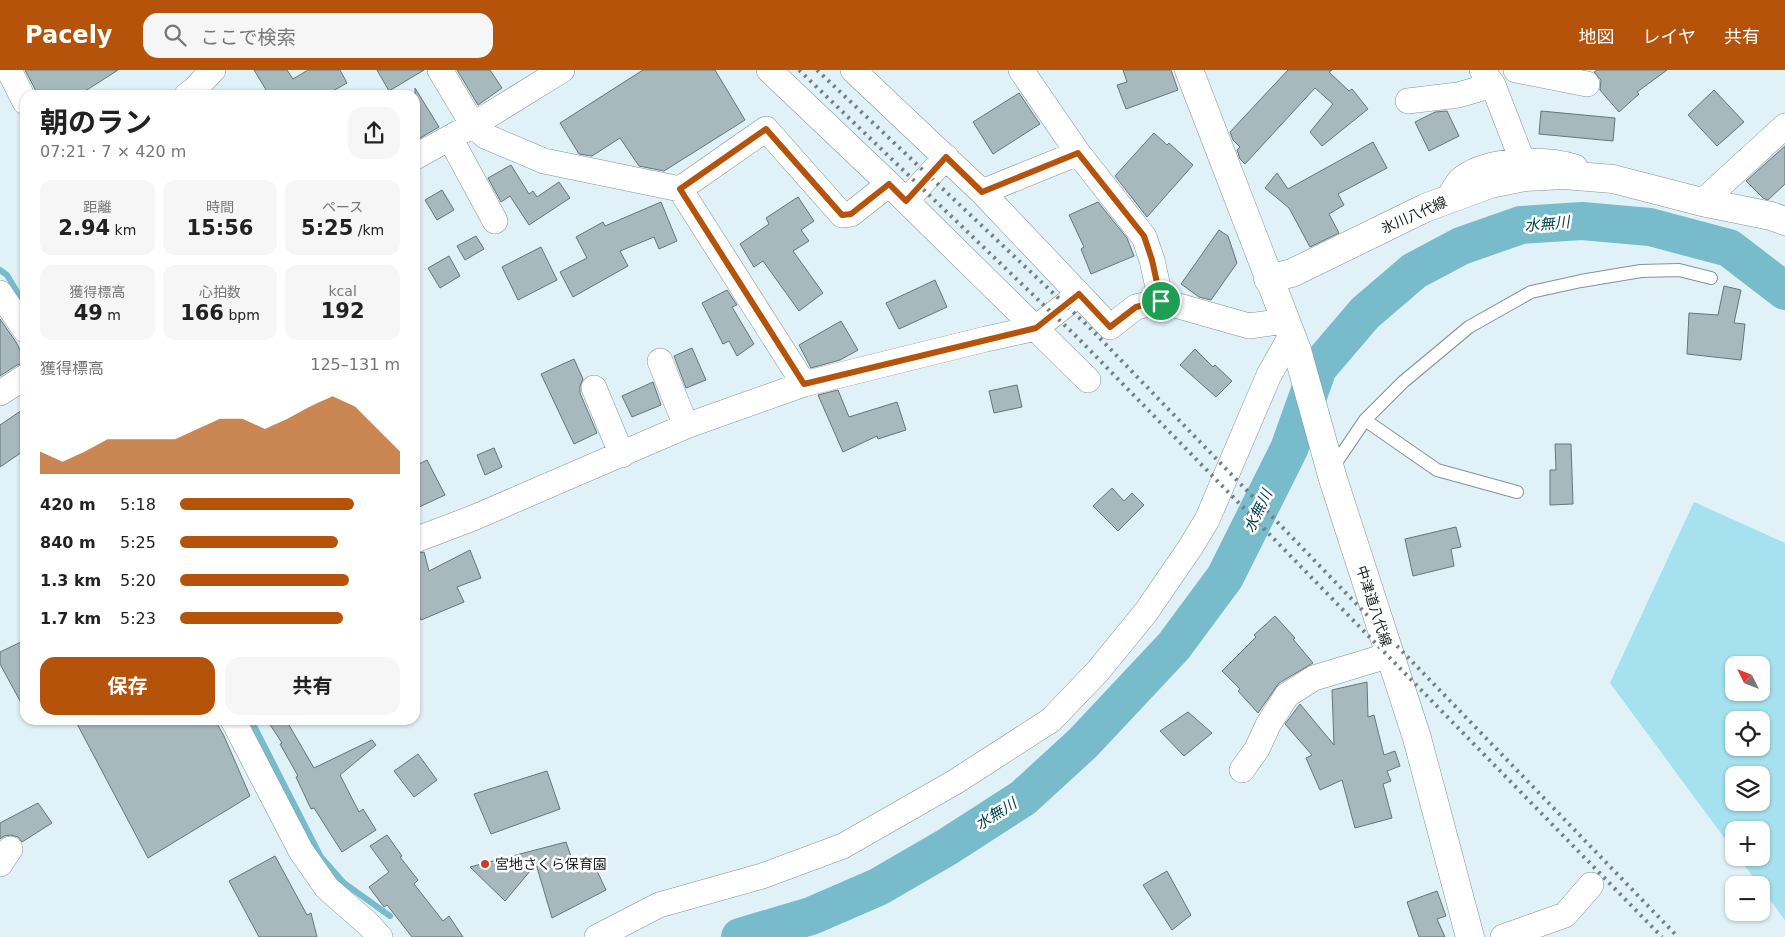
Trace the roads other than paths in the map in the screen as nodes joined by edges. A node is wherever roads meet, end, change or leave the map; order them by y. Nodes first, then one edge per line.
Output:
1 (9, 70) edge
2 (213, 70) edge
3 (440, 70) edge
4 (562, 70) edge
5 (768, 70) edge
6 (853, 70) edge
7 (1021, 70) edge
8 (1189, 70) edge
9 (1516, 70) edge
10 (1488, 78) edge
11 (1587, 84) dead end
12 (194, 90) edge
13 (20, 92) edge
14 (1408, 101) dead end
15 (473, 125) junction
16 (1785, 126) edge
17 (450, 138) junction
18 (1078, 153) junction
19 (420, 154) edge
20 (946, 157) junction
21 (1522, 160) junction
22 (1613, 179) junction
23 (889, 184) junction
24 (680, 189) junction
25 (982, 192) junction
26 (1448, 199) junction
27 (906, 201) junction
28 (1702, 202) junction
29 (495, 221) dead end
30 (1780, 223) edge
31 (1712, 278) dead end
32 (1268, 279) junction
33 (0, 293) edge
34 (1079, 294) junction
35 (1161, 301) junction
36 (20, 323) edge
37 (1036, 328) junction
38 (1291, 336) junction
39 (660, 361) dead end
40 (20, 380) edge
41 (1088, 380) dead end
42 (804, 384) junction
43 (594, 388) dead end
44 (0, 393) edge
45 (1365, 420) junction
46 (686, 426) junction
47 (622, 455) junction
48 (1331, 470) junction
49 (1517, 492) dead end
50 (420, 538) edge
51 (1390, 655) junction
52 (236, 725) edge
53 (1242, 770) dead end
54 (1591, 885) dead end
55 (1568, 926) edge
56 (380, 937) edge
57 (596, 937) edge
58 (1470, 937) edge
59 (1503, 937) edge

1 - 13 street
2 - 12 street
3 - 15 street
4 - 15 street
5 - 23 street
6 - 20 street
7 - 18 street
8 - 32 main road
9 - 11 street
10 - 14 street
10 - 21 street
15 - 17 street
15 - 24 street
16 - 28 street
17 - 19 street
17 - 29 street
18 - 25 street
18 - 35 street
20 - 25 street
20 - 27 street
21 - 22 street
21 - 26 street
22 - 26 main road, 氷川八代線
22 - 28 main road, 氷川八代線
23 - 24 street
23 - 27 street
24 - 42 street
25 - 34 street
26 - 32 main road, 氷川八代線
27 - 37 street
28 - 30 main road, 氷川八代線
31 - 45 lane
32 - 38 main road, 中津道八代線
33 - 36 street
34 - 35 street
34 - 37 street
35 - 38 street
37 - 41 street
37 - 42 street
38 - 48 main road, 中津道八代線
38 - 57 street
39 - 46 street
40 - 44 street
42 - 46 street
43 - 47 street
45 - 48 lane
45 - 49 lane
46 - 47 street
47 - 50 street
48 - 51 main road, 中津道八代線
51 - 53 street
51 - 58 main road, 中津道八代線
52 - 56 street
54 - 55 street
55 - 59 street

